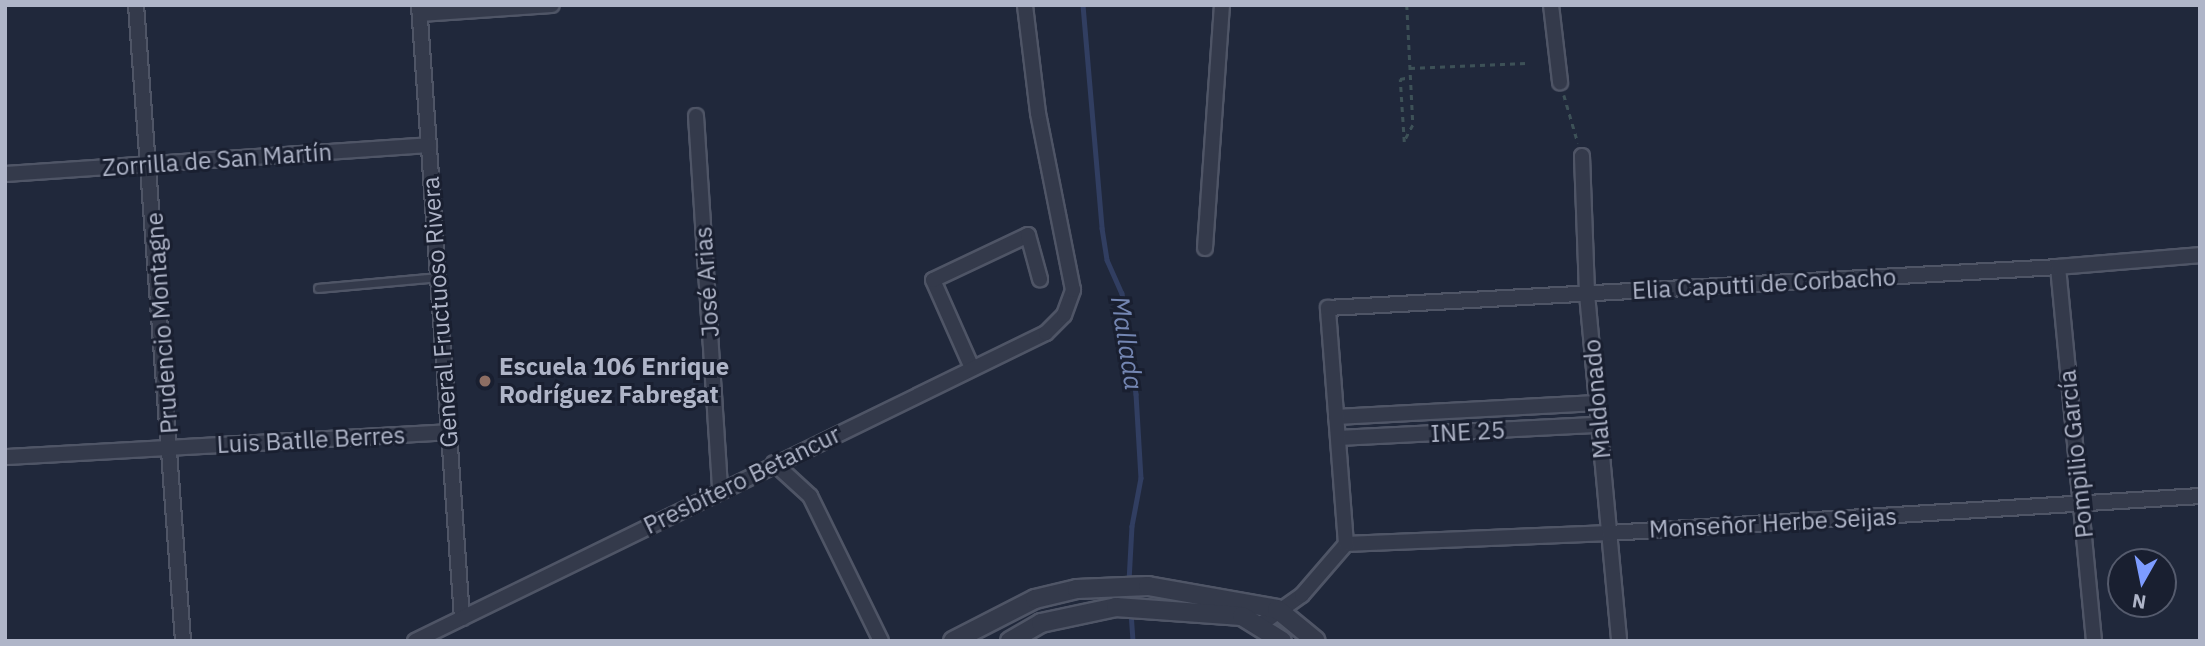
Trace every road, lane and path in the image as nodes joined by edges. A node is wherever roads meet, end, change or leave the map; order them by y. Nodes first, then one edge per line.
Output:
1 (136, 5) edge
2 (552, 5) edge
3 (1026, 5) edge
4 (1222, 5) edge
5 (1407, 5) edge
6 (1551, 5) edge
7 (419, 10) edge
8 (1526, 64) dead end
9 (1410, 68) junction
10 (1411, 77) junction
11 (1560, 82) joint
12 (696, 116) dead end
13 (429, 145) junction
14 (1582, 156) joint
15 (151, 164) junction
16 (5, 174) edge
17 (1205, 248) dead end
18 (2200, 255) edge
19 (2058, 267) junction
20 (438, 277) junction
21 (1040, 279) dead end
22 (318, 288) dead end
23 (1587, 294) junction
24 (972, 368) junction
25 (1597, 403) junction
26 (1336, 416) junction
27 (1599, 425) junction
28 (449, 432) junction
29 (1338, 438) junction
30 (171, 448) junction
31 (5, 457) edge
32 (774, 463) junction
33 (720, 490) junction
34 (2200, 496) edge
35 (2081, 506) junction
36 (1609, 533) junction
37 (1346, 544) junction
38 (1277, 609) junction
39 (462, 618) junction
40 (1261, 624) junction
41 (183, 641) edge
42 (415, 641) edge
43 (881, 641) edge
44 (953, 641) edge
45 (1010, 641) edge
46 (1282, 641) edge
47 (1316, 641) edge
48 (1619, 641) edge
49 (2094, 641) edge

1 - 15 street, Prudencio Montagne
2 - 7 street
3 - 24 street, Presbítero Betancur
4 - 17 street
5 - 9 path
6 - 11 street
7 - 13 street, General Fructuoso Rivera
8 - 9 path
9 - 10 path
10 - 10 path
11 - 14 path
12 - 33 street, José Arias
13 - 15 street, Zorrilla de San Martín
13 - 20 street, General Fructuoso Rivera
14 - 23 street, Maldonado
15 - 16 street, Zorrilla de San Martín
15 - 30 street, Prudencio Montagne
18 - 19 street, Elia Caputti de Corbacho
19 - 23 street, Elia Caputti de Corbacho
19 - 35 street, Pompilio García
20 - 22 lane
20 - 28 street, General Fructuoso Rivera
21 - 24 street
23 - 25 street, Maldonado
23 - 26 street, Elia Caputti de Corbacho
24 - 32 street, Presbítero Betancur
25 - 26 street, INE 25
25 - 27 street, Maldonado
26 - 29 street
27 - 29 street, INE 25
27 - 36 street, Maldonado
28 - 30 street, Luis Batlle Berres
28 - 39 street, General Fructuoso Rivera
29 - 37 street
30 - 31 street, Luis Batlle Berres
30 - 41 street, Prudencio Montagne
32 - 33 street, Presbítero Betancur
32 - 43 street
33 - 39 street, Presbítero Betancur
34 - 35 street, Monseñor Herbe Seijas
35 - 36 street, Monseñor Herbe Seijas
35 - 49 street, Pompilio García
36 - 37 street, Monseñor Herbe Seijas
36 - 48 street, Maldonado
37 - 38 street
38 - 40 street
38 - 44 street
38 - 47 street
39 - 42 street, Presbítero Betancur
40 - 45 street
40 - 46 street

